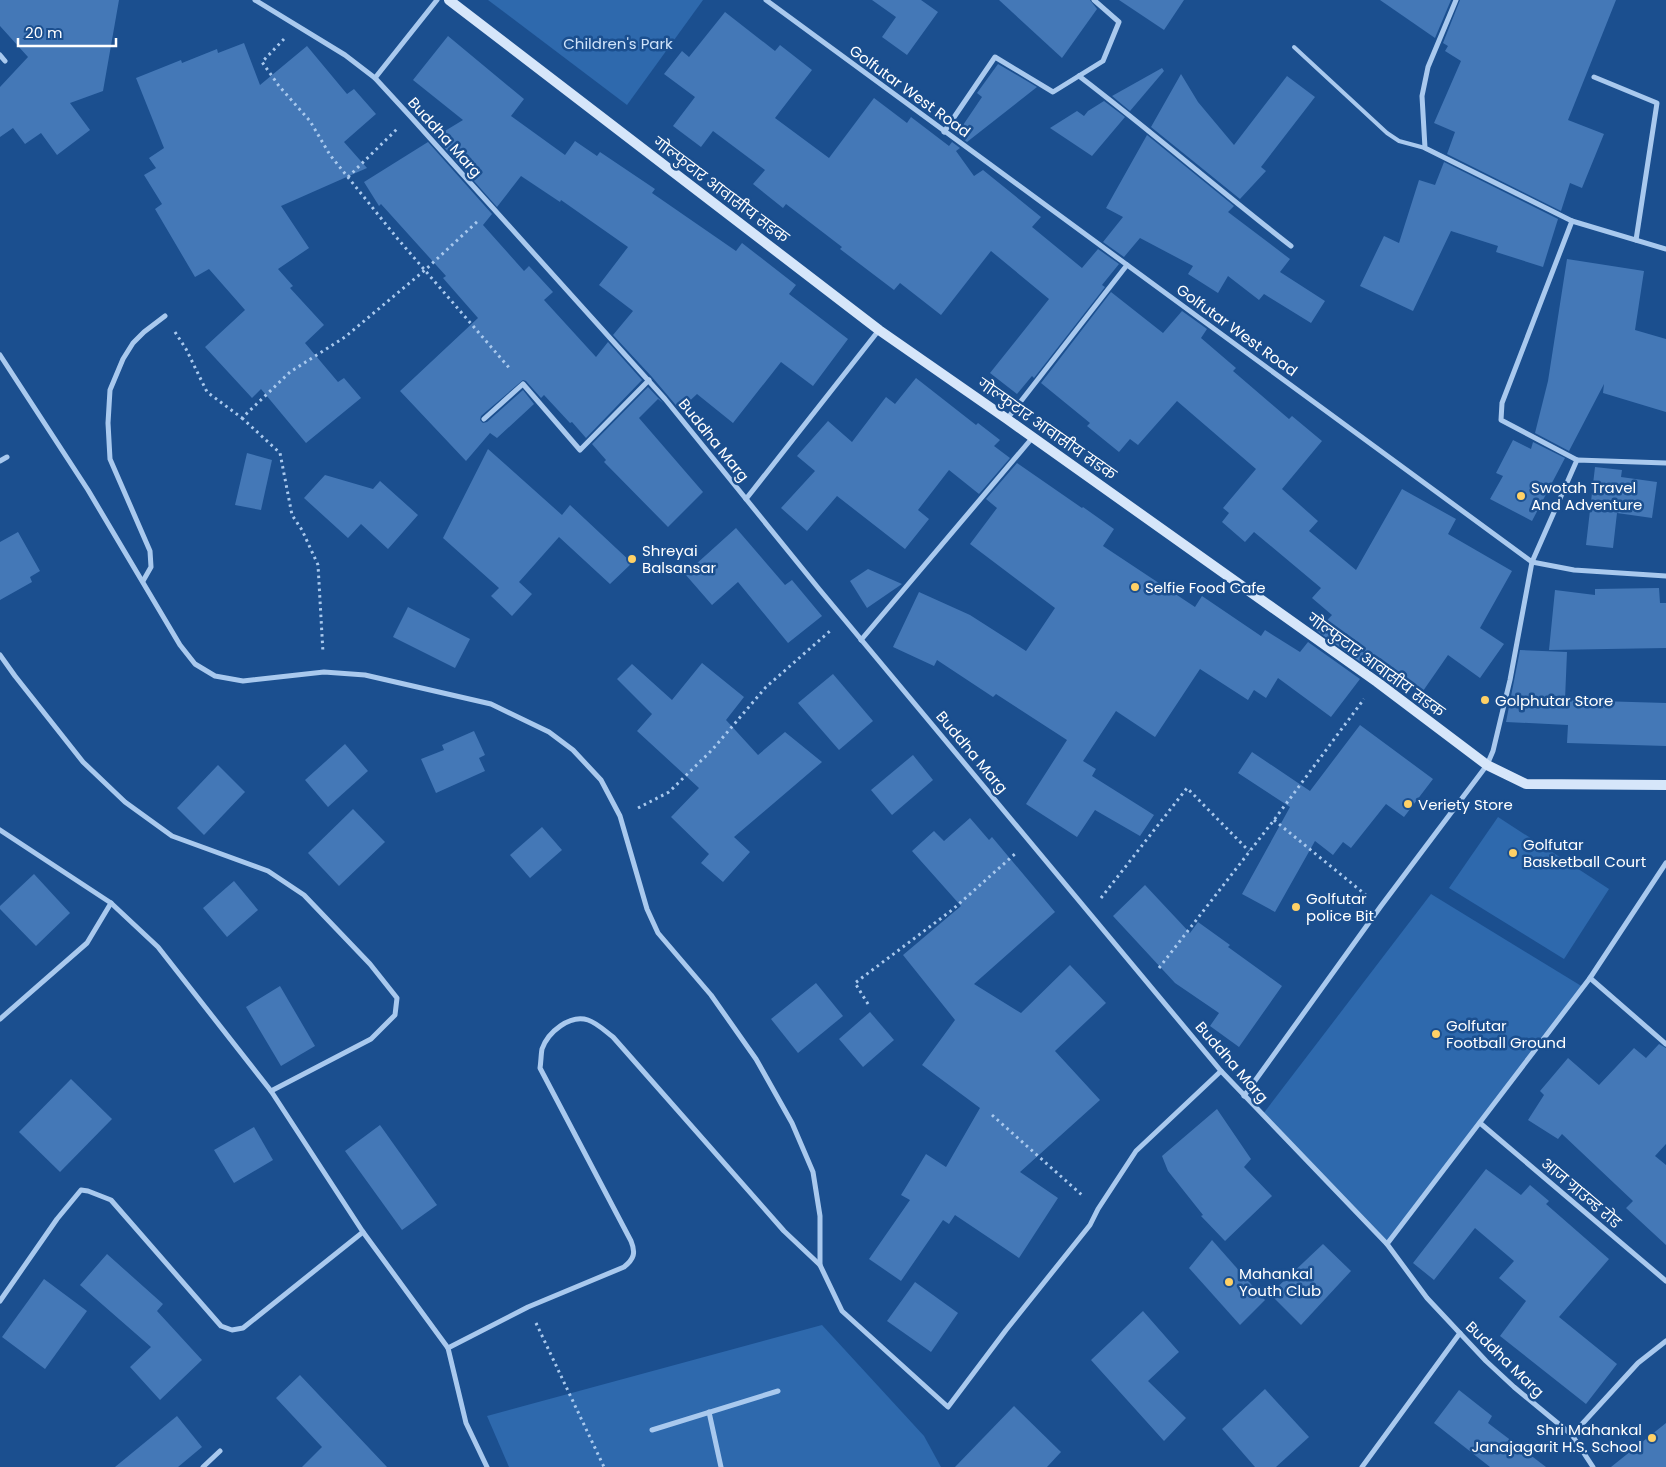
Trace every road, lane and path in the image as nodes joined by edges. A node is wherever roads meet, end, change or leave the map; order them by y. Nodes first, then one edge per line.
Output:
1 (255, 0) edge
2 (437, 0) edge
3 (449, 0) edge
4 (766, 0) edge
5 (1094, 0) edge
6 (1456, 0) edge
7 (297, 25) junction
8 (1294, 47) dead end
9 (0, 55) edge
10 (5, 60) dead end
11 (1079, 76) junction
12 (1594, 77) dead end
13 (375, 78) junction
14 (410, 116) junction
15 (944, 132) junction
16 (1425, 148) junction
17 (348, 177) junction
18 (492, 208) junction
19 (1572, 221) junction
20 (1636, 240) junction
21 (1290, 246) dead end
22 (1666, 248) edge
23 (1127, 265) junction
24 (425, 270) junction
25 (165, 316) joint
26 (879, 330) junction
27 (0, 355) edge
28 (649, 380) junction
29 (523, 384) junction
30 (242, 418) junction
31 (484, 419) dead end
32 (1007, 419) junction
33 (1033, 437) junction
34 (7, 457) dead end
35 (1577, 460) junction
36 (0, 461) edge
37 (1666, 463) edge
38 (746, 499) junction
39 (1532, 562) junction
40 (1666, 576) edge
41 (143, 581) junction
42 (844, 619) junction
43 (861, 640) junction
44 (0, 655) edge
45 (324, 672) junction
46 (1377, 682) junction
47 (1487, 765) junction
48 (1666, 785) edge
49 (620, 816) junction
50 (1274, 820) junction
51 (0, 830) edge
52 (1030, 841) junction
53 (1249, 852) junction
54 (1666, 863) edge
55 (111, 903) junction
56 (1381, 906) junction
57 (1090, 912) junction
58 (1590, 978) junction
59 (1148, 982) junction
60 (868, 1004) dead end
61 (0, 1019) edge
62 (1666, 1044) edge
63 (1221, 1071) junction
64 (272, 1091) junction
65 (1244, 1096) junction
66 (992, 1115) dead end
67 (1480, 1123) junction
68 (1098, 1209) junction
69 (363, 1232) junction
70 (1387, 1244) junction
71 (820, 1264) junction
72 (1666, 1281) edge
73 (0, 1301) edge
74 (528, 1307) junction
75 (1460, 1333) junction
76 (1666, 1341) edge
77 (448, 1348) junction
78 (778, 1391) dead end
79 (709, 1412) junction
80 (652, 1430) dead end
81 (1572, 1435) junction
82 (220, 1451) dead end
83 (203, 1467) edge
84 (487, 1467) edge
85 (604, 1467) edge
86 (721, 1467) edge
87 (1362, 1467) edge
88 (1593, 1467) edge

1 - 7 street, Buddha Marg
2 - 13 street
3 - 26 main road, गोल्फुटार आवासीय सडक
4 - 15 street, Golfutar West Road
5 - 11 street
6 - 16 street
7 - 13 street, Buddha Marg
7 - 17 path
8 - 16 lane
9 - 10 street
11 - 15 street
11 - 21 street
12 - 20 street
13 - 14 street, Buddha Marg
14 - 17 path
14 - 18 street, Buddha Marg
15 - 23 street, Golfutar West Road
16 - 19 street
17 - 24 path
18 - 24 path
18 - 28 street, Buddha Marg
19 - 20 street
19 - 35 street
20 - 22 street
23 - 32 street
23 - 39 street, Golfutar West Road
24 - 29 path
24 - 30 path
25 - 30 path
25 - 41 street
26 - 32 main road, गोल्फुटार आवासीय सडक
26 - 38 street
27 - 41 street
28 - 29 street
28 - 38 street, Buddha Marg
29 - 31 street
30 - 45 path
32 - 33 main road, गोल्फुटार आवासीय सडक
33 - 43 street
33 - 46 main road, गोल्फुटार आवासीय सडक
34 - 36 street
35 - 37 street
35 - 39 street
38 - 42 street, Buddha Marg
39 - 40 street
39 - 47 street
41 - 45 street
42 - 43 street, Buddha Marg
42 - 49 path
43 - 52 street, Buddha Marg
44 - 64 street
45 - 49 street
46 - 47 main road, गोल्फुटार आवासीय सडक
46 - 50 path
47 - 48 main road, गोल्फुटार आवासीय सडक
47 - 56 street
49 - 71 street
50 - 53 path
50 - 56 path
51 - 55 street
52 - 57 street, Buddha Marg
52 - 60 path
53 - 57 path
53 - 59 path
54 - 58 street
55 - 61 street
55 - 64 street
56 - 65 street
57 - 59 street, Buddha Marg
58 - 62 street
58 - 67 street
59 - 63 street, Buddha Marg
63 - 65 street, Buddha Marg
63 - 68 street
64 - 69 street
65 - 70 street, Buddha Marg
66 - 68 path
67 - 70 street
67 - 72 street, आज ग्राउन्ड रोड
68 - 71 street
69 - 73 street
69 - 77 street
70 - 75 street, Buddha Marg
71 - 74 street
74 - 77 street
74 - 85 path
75 - 81 street, Buddha Marg
75 - 87 street
76 - 81 street
77 - 84 street
78 - 79 street
79 - 80 street
79 - 86 street
81 - 88 street, Buddha Marg
82 - 83 street

